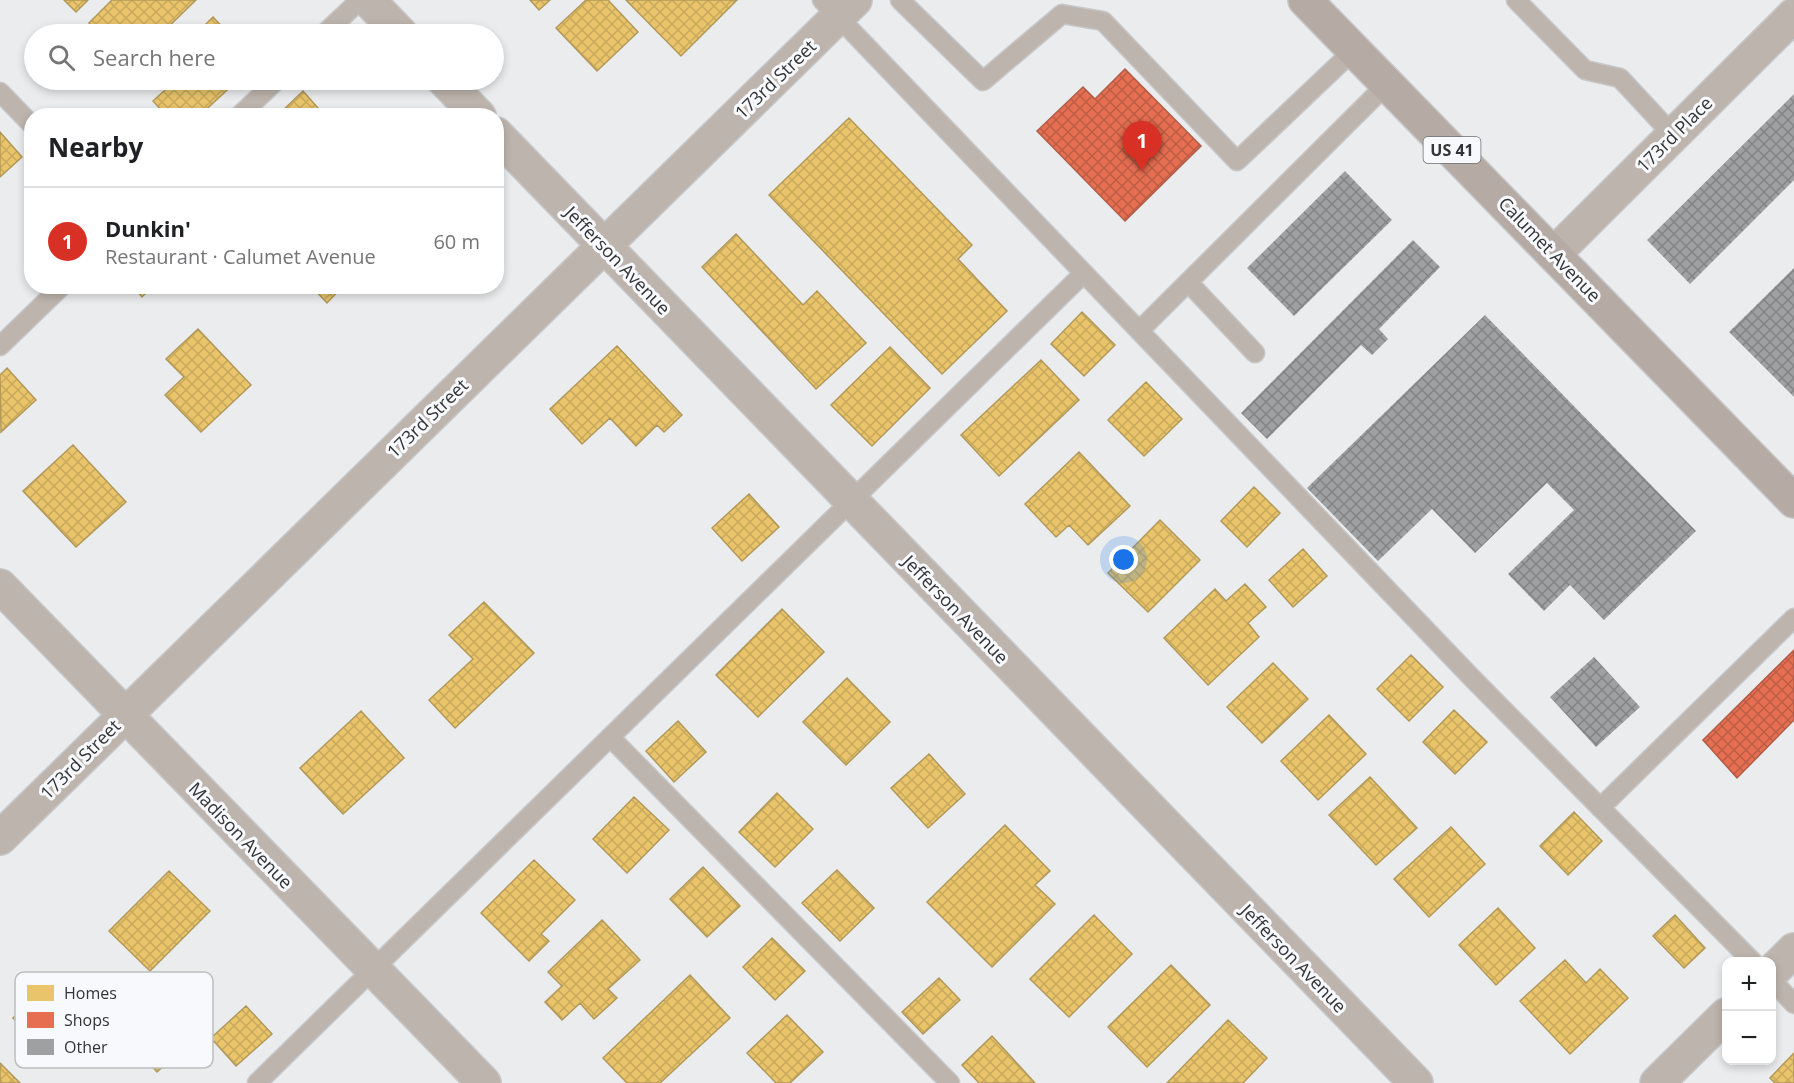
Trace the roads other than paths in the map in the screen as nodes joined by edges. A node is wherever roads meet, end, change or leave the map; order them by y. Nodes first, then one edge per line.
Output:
1 (360, 0) edge
2 (368, 0) edge
3 (900, 0) edge
4 (1516, 0) edge
5 (1790, 0) edge
6 (1794, 4) edge
7 (1320, 5) edge
8 (838, 6) edge
9 (1794, 15) edge
10 (335, 24) edge
11 (391, 24) edge
12 (1354, 50) junction
13 (1387, 84) junction
14 (267, 90) edge
15 (454, 90) edge
16 (0, 93) edge
17 (248, 108) edge
18 (471, 108) edge
19 (24, 117) edge
20 (1673, 135) junction
21 (504, 142) edge
22 (604, 246) junction
23 (1555, 253) junction
24 (1084, 273) junction
25 (1188, 282) junction
26 (54, 294) edge
27 (1139, 331) junction
28 (0, 346) edge
29 (1255, 353) dead end
30 (851, 501) junction
31 (1794, 501) edge
32 (0, 586) edge
33 (1794, 618) edge
34 (124, 715) junction
35 (610, 737) junction
36 (1600, 808) junction
37 (0, 837) edge
38 (1794, 950) edge
39 (1748, 957) edge
40 (1776, 968) edge
41 (373, 969) junction
42 (1776, 984) edge
43 (1794, 1004) edge
44 (1722, 1019) edge
45 (257, 1083) edge
46 (484, 1083) edge
47 (950, 1083) edge
48 (1416, 1083) edge
49 (1657, 1083) edge

1 - 10 lane
2 - 11 street
3 - 12 lane
4 - 20 lane
5 - 6 lane
7 - 12 main road, Calumet Avenue / US 41
8 - 22 street, 173rd Street
8 - 24 lane
9 - 20 street, 173rd Place
12 - 13 main road, Calumet Avenue / US 41
13 - 23 main road, Calumet Avenue / US 41
13 - 25 lane
14 - 17 lane
15 - 18 street
16 - 19 lane
20 - 23 street, 173rd Place
21 - 22 street, Jefferson Avenue
22 - 30 street, Jefferson Avenue
22 - 34 street, 173rd Street
23 - 31 main road, Calumet Avenue / US 41
24 - 27 lane
24 - 30 lane
25 - 27 lane
25 - 29 lane
26 - 28 lane
27 - 36 lane
30 - 35 lane
30 - 48 street, Jefferson Avenue
32 - 34 street, Madison Avenue
33 - 36 lane
34 - 37 street, 173rd Street
34 - 41 street, Madison Avenue
35 - 41 lane
35 - 47 lane
36 - 39 lane
38 - 40 street
41 - 45 lane
41 - 46 street, Madison Avenue
42 - 43 lane
44 - 49 street

